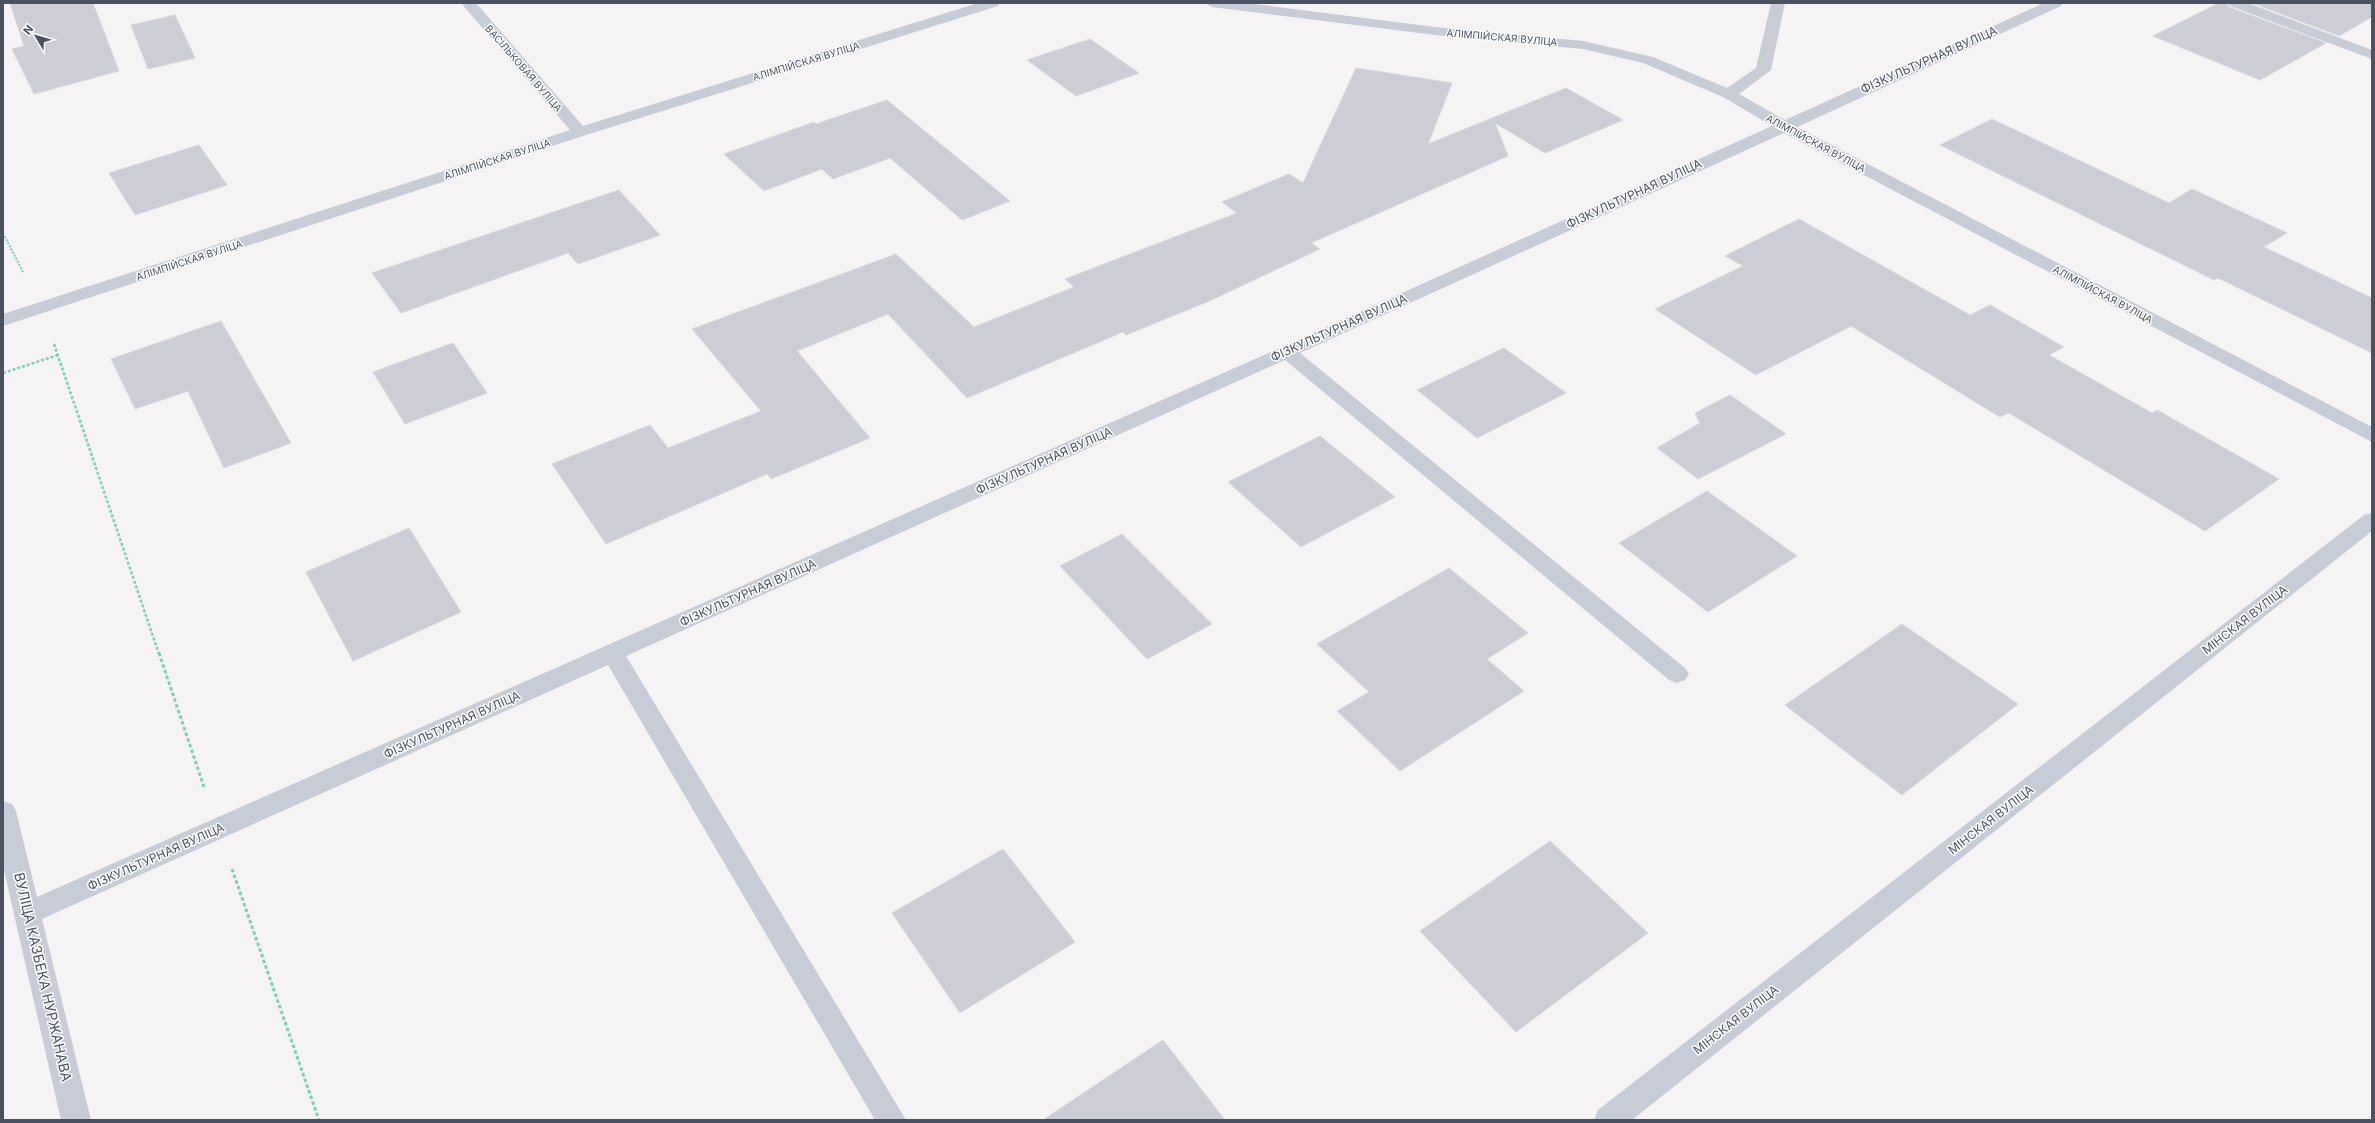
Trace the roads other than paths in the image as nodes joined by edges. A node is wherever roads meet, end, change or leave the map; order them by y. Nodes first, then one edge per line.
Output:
1 (468, 3) edge
2 (993, 3) edge
3 (1212, 3) edge
4 (1778, 3) edge
5 (2056, 3) edge
6 (2235, 3) edge
7 (2372, 55) edge
8 (1728, 94) junction
9 (1783, 126) junction
10 (580, 132) junction
11 (3, 320) edge
12 (1287, 352) junction
13 (2372, 435) edge
14 (2372, 520) edge
15 (613, 654) junction
16 (1677, 674) dead end
17 (3, 811) edge
18 (28, 912) junction
19 (76, 1120) edge
20 (891, 1120) edge
21 (1609, 1120) edge

1 - 10 street, ВАСІЛЬКОВАЯ ВУЛІЦА
2 - 10 street, АЛІМПІЙСКАЯ ВУЛІЦА
3 - 8 street, АЛІМПІЙСКАЯ ВУЛІЦА
4 - 8 street
5 - 9 street, ФІЗКУЛЬТУРНАЯ ВУЛІЦА
6 - 7 street
8 - 9 street, АЛІМПІЙСКАЯ ВУЛІЦА
9 - 12 street, ФІЗКУЛЬТУРНАЯ ВУЛІЦА
9 - 13 street, АЛІМПІЙСКАЯ ВУЛІЦА
10 - 11 street, АЛІМПІЙСКАЯ ВУЛІЦА
12 - 15 street, ФІЗКУЛЬТУРНАЯ ВУЛІЦА
12 - 16 street
14 - 21 street, МІНСКАЯ ВУЛІЦА
15 - 18 street, ФІЗКУЛЬТУРНАЯ ВУЛІЦА
15 - 20 street
17 - 18 street, ВУЛІЦА КАЗБЕКА НУРЖАНАВА
18 - 19 street, ВУЛІЦА КАЗБЕКА НУРЖАНАВА

